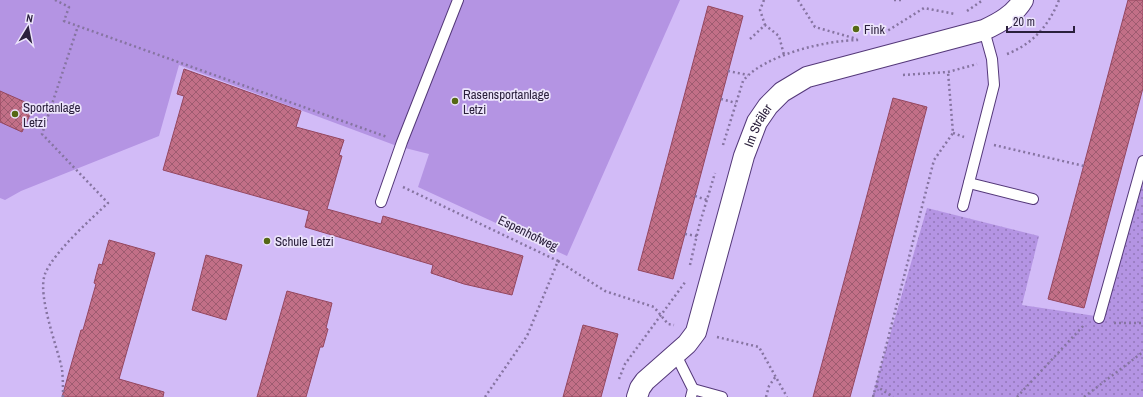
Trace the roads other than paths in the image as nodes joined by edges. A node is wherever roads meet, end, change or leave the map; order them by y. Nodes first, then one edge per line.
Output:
1 (458, 0) edge
2 (1023, 0) edge
3 (984, 30) junction
4 (1143, 161) edge
5 (969, 183) junction
6 (1033, 199) dead end
7 (381, 202) dead end
8 (963, 206) dead end
9 (1099, 318) road end
10 (676, 355) junction
11 (692, 393) edge
12 (637, 397) edge
13 (722, 397) edge

1 - 7 lane
2 - 3 street, Im Sträler
3 - 5 lane
3 - 10 street, Im Sträler
4 - 9 lane
5 - 6 lane
5 - 8 lane
10 - 11 lane
10 - 12 street, Im Sträler
11 - 13 lane

